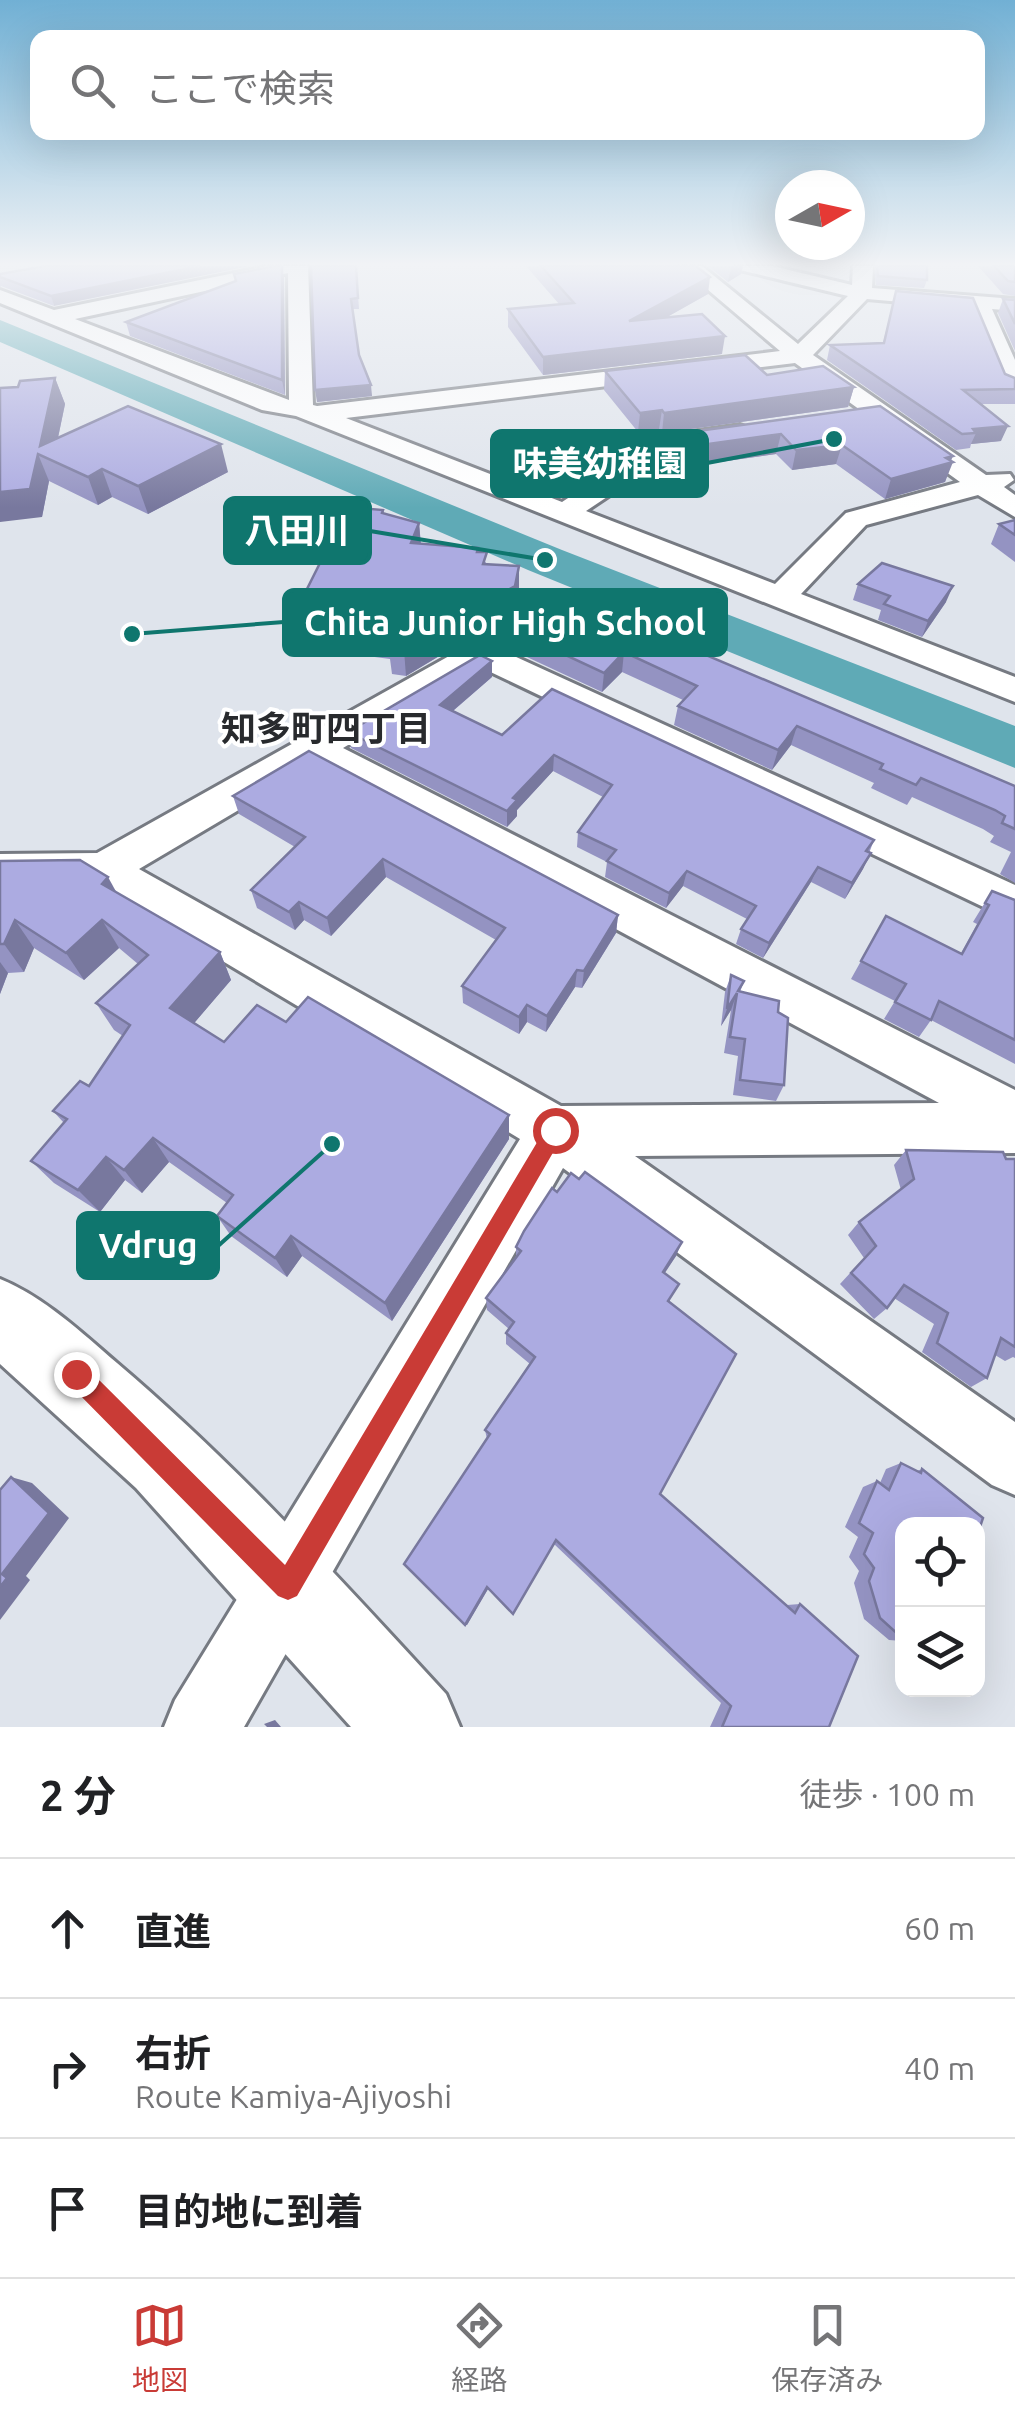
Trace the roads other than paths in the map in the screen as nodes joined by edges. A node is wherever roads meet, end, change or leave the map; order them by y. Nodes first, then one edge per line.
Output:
1 (126, 347) edge
2 (302, 347) edge
3 (788, 347) edge
4 (808, 347) edge
5 (998, 347) edge
6 (799, 356) junction
7 (1015, 387) edge
8 (306, 412) junction
9 (879, 413) junction
10 (841, 418) edge
11 (766, 429) edge
12 (1015, 476) edge
13 (982, 484) junction
14 (1015, 508) edge
15 (564, 513) junction
16 (779, 598) junction
17 (555, 604) edge
18 (479, 653) junction
19 (1015, 690) edge
20 (314, 750) junction
21 (104, 869) junction
22 (0, 870) edge
23 (1015, 904) edge
24 (1015, 1117) edge
25 (1015, 1128) edge
26 (555, 1130) junction
27 (0, 1316) edge
28 (1015, 1462) edge
29 (288, 1586) junction
30 (202, 1727) edge
31 (413, 1727) edge

1 - 8 street
2 - 8 street
3 - 6 street
4 - 6 street
5 - 7 street
6 - 8 street
6 - 9 street
8 - 15 street
9 - 10 street
9 - 13 street
11 - 15 street
12 - 13 street
13 - 14 street
13 - 16 street
15 - 16 street
16 - 19 street
17 - 18 street
18 - 20 street
18 - 23 street
20 - 21 street
20 - 24 street
21 - 22 street
21 - 26 street
25 - 26 street
26 - 28 street
26 - 29 street
27 - 29 main road
29 - 30 street
29 - 31 main road

